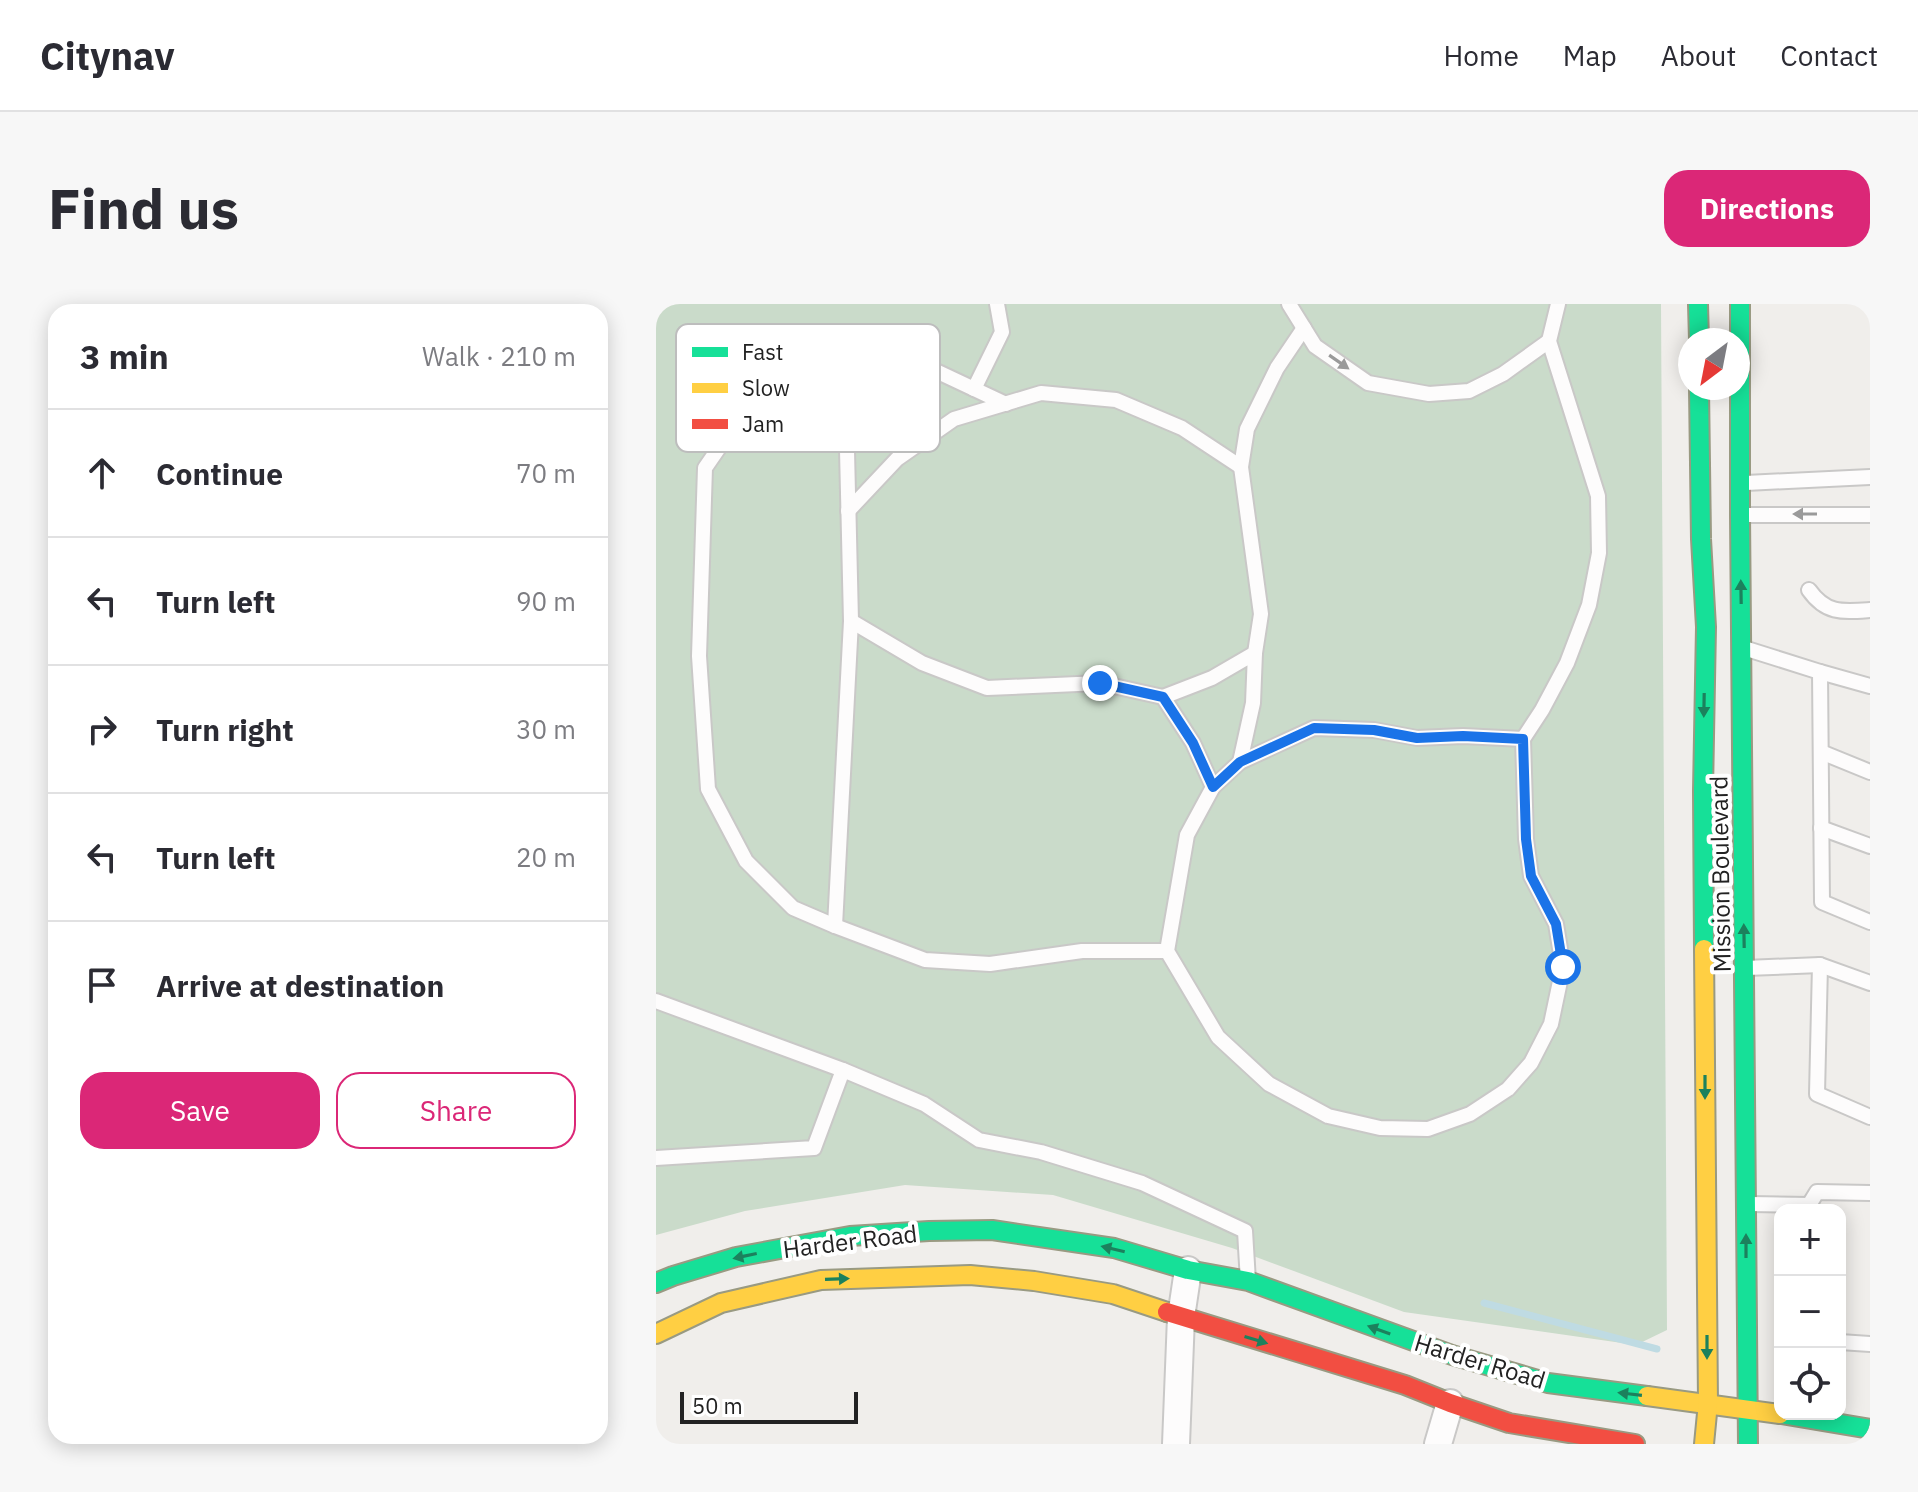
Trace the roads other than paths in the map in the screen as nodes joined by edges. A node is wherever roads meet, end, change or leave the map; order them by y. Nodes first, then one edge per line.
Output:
1 (997, 304) edge
2 (1289, 304) edge
3 (1558, 304) edge
4 (1698, 304) edge
5 (1740, 304) edge
6 (1304, 328) junction
7 (1699, 328) edge
8 (1549, 341) junction
9 (940, 373) edge
10 (974, 389) junction
11 (1699, 400) edge
12 (1006, 404) junction
13 (940, 429) edge
14 (716, 452) edge
15 (847, 452) edge
16 (907, 452) edge
17 (1241, 467) junction
18 (1870, 477) edge
19 (1741, 483) junction
20 (1700, 489) junction
21 (848, 511) junction
22 (1740, 515) junction
23 (1870, 515) edge
24 (1809, 590) dead end
25 (1870, 610) edge
26 (851, 621) junction
27 (1742, 648) junction
28 (1255, 653) junction
29 (1870, 669) edge
30 (1820, 672) junction
31 (1868, 686) edge
32 (1163, 697) junction
33 (1523, 739) junction
34 (1821, 752) junction
35 (1240, 762) junction
36 (1870, 772) edge
37 (1213, 787) junction
38 (1821, 828) junction
39 (1870, 846) edge
40 (1870, 922) edge
41 (835, 926) junction
42 (1167, 951) junction
43 (1820, 965) junction
44 (1744, 968) junction
45 (1870, 983) edge
46 (656, 1001) edge
47 (843, 1070) junction
48 (1870, 1117) edge
49 (656, 1158) edge
50 (1870, 1193) edge
51 (1746, 1204) junction
52 (1811, 1204) edge
53 (1774, 1206) edge
54 (1188, 1270) junction
55 (1248, 1281) junction
56 (656, 1283) edge
57 (1181, 1317) junction
58 (656, 1334) edge
59 (1846, 1342) edge
60 (1870, 1344) edge
61 (1450, 1403) junction
62 (1708, 1403) junction
63 (1747, 1408) junction
64 (1774, 1413) edge
65 (1817, 1420) edge
66 (1870, 1429) edge
67 (1585, 1440) edge
68 (1176, 1444) edge
69 (1438, 1444) edge
70 (1635, 1444) edge
71 (1704, 1444) edge
72 (1748, 1444) edge

1 - 10 lane
2 - 6 lane
3 - 8 lane
4 - 7 main road
5 - 19 main road, Mission Boulevard
6 -> 8 lane
6 - 17 lane
8 - 33 lane
9 - 10 lane
10 - 12 lane
11 - 20 main road, Mission Boulevard
12 - 13 lane
12 - 17 lane
14 - 41 lane
15 - 21 lane
16 - 21 lane
17 - 28 lane
18 - 19 lane
19 - 22 main road, Mission Boulevard
20 - 27 main road
20 -> 62 main road, Mission Boulevard
21 - 26 lane
23 -> 22 lane
27 -> 22 main road, Mission Boulevard
24 - 25 lane
26 - 32 lane
26 - 41 lane
27 - 30 lane
44 -> 27 main road, Mission Boulevard
28 - 32 lane
28 - 35 lane
29 - 31 lane
30 - 31 lane
30 - 34 lane
32 - 37 lane
33 - 35 lane
33 - 42 lane
34 - 36 lane
34 - 38 lane
35 - 37 lane
37 - 42 lane
38 - 39 lane
38 - 40 lane
41 - 42 lane
43 - 44 lane
43 - 45 lane
43 - 48 lane
44 - 51 main road, Mission Boulevard
46 - 47 lane
47 - 49 lane
47 - 55 lane
50 - 52 lane
51 - 53 lane
63 -> 51 main road, Mission Boulevard
54 - 55 main road, Harder Road
54 -> 56 main road, Harder Road
54 - 57 street
62 -> 55 main road, Harder Road
58 -> 57 main road, Harder Road
57 -> 61 main road, Harder Road
57 - 68 street
59 - 60 lane
61 - 67 main road, Harder Road
61 - 69 street
62 - 63 main road, Harder Road
62 - 71 main road, Mission Boulevard
63 - 64 main road, Harder Road
63 - 72 main road, Mission Boulevard
65 - 66 main road, Harder Road
67 - 70 main road, Harder Road

